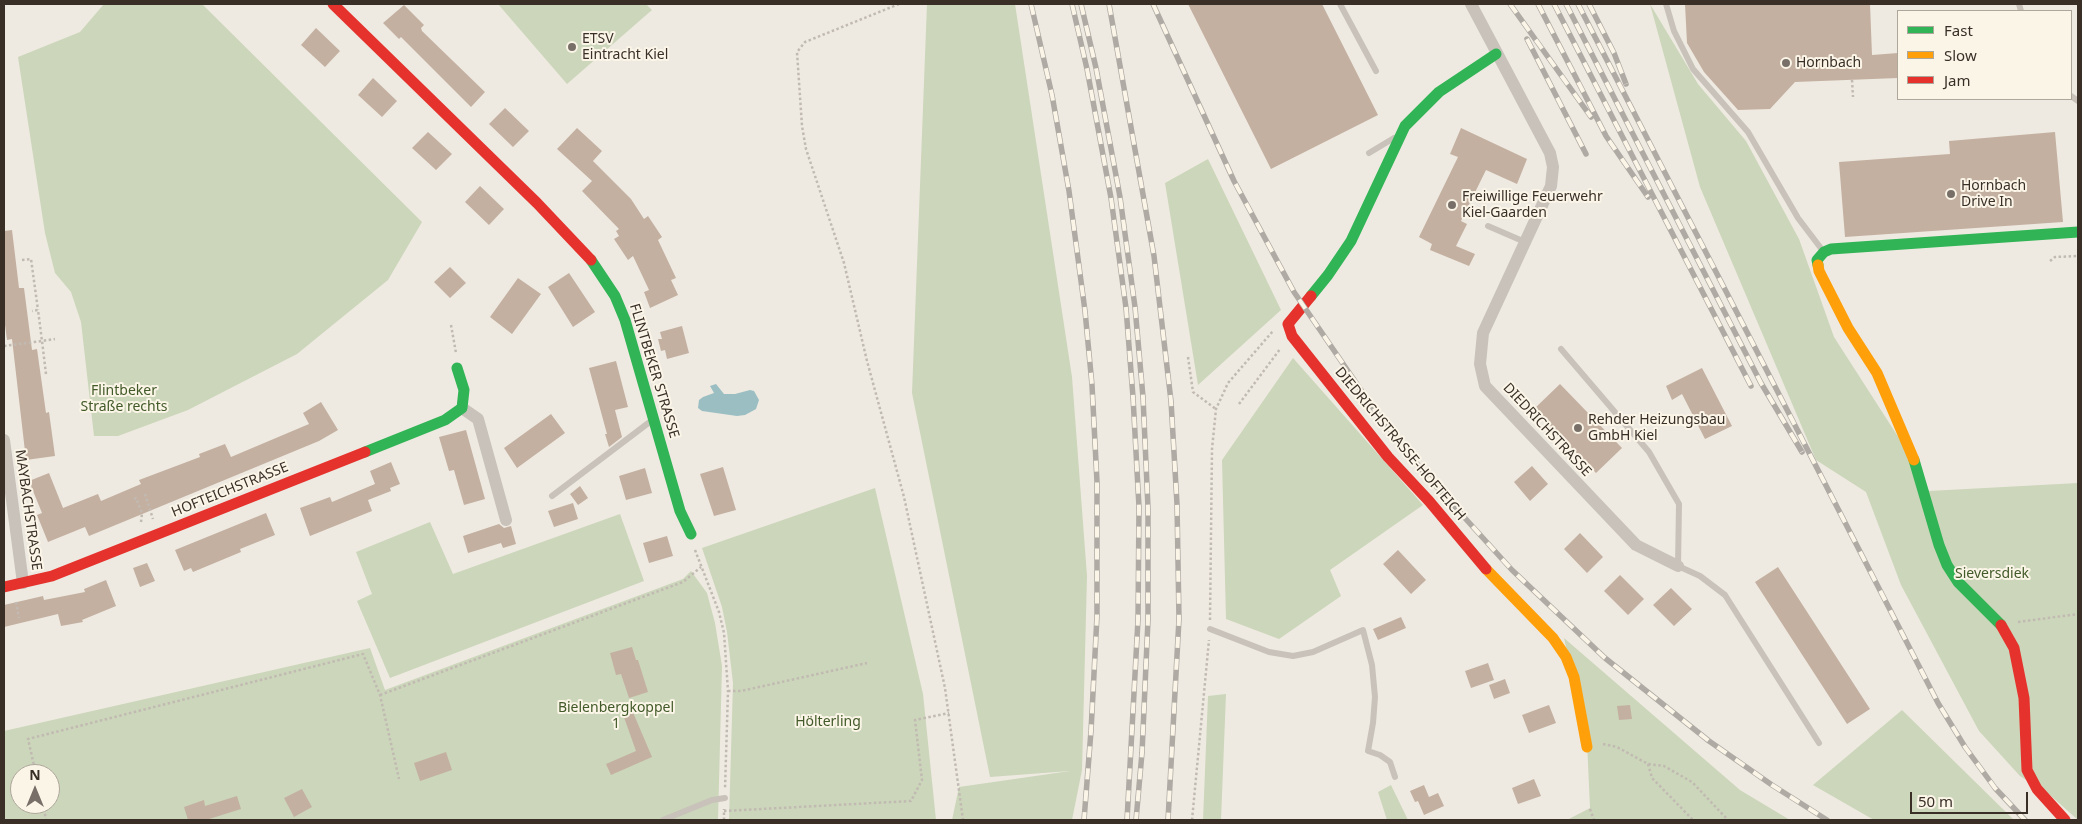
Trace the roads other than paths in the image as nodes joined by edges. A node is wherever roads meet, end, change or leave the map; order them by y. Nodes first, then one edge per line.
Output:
1 (334, 4) edge
2 (1340, 4) edge
3 (1471, 4) edge
4 (1666, 4) edge
5 (1496, 54) junction
6 (1376, 72) dead end
7 (1402, 133) junction
8 (1369, 153) dead end
9 (1488, 226) dead end
10 (2078, 232) edge
11 (1525, 242) junction
12 (1824, 252) junction
13 (1562, 349) dead end
14 (457, 368) road end
15 (462, 408) junction
16 (653, 420) junction
17 (4, 440) edge
18 (552, 496) dead end
19 (506, 520) dead end
20 (691, 534) road end
21 (1678, 566) junction
22 (23, 583) junction
23 (4, 587) edge
24 (1210, 628) road end
25 (1819, 743) dead end
26 (1587, 744) road end
27 (1395, 777) dead end
28 (725, 798) road end
29 (663, 820) edge
30 (2064, 820) edge

1 - 16 street, FLINTBEKER STRASSE
2 - 6 lane
3 - 5 street, DIEDRICHSTRASSE
4 - 12 lane
5 - 7 street
5 - 11 street, DIEDRICHSTRASSE
7 - 8 lane
7 - 26 street, DIEDRICHSTRASSE-HOFTEICH
9 - 11 lane
10 - 12 street
11 - 21 street, DIEDRICHSTRASSE
12 - 30 street
13 - 21 lane
14 - 15 street
15 - 19 street
15 - 22 street, HOFTEICHSTRASSE
16 - 18 lane
16 - 20 street, FLINTBEKER STRASSE
17 - 22 street, MAYBACHSTRASSE
21 - 25 lane
22 - 23 street, HOFTEICHSTRASSE
24 - 27 lane
28 - 29 lane

